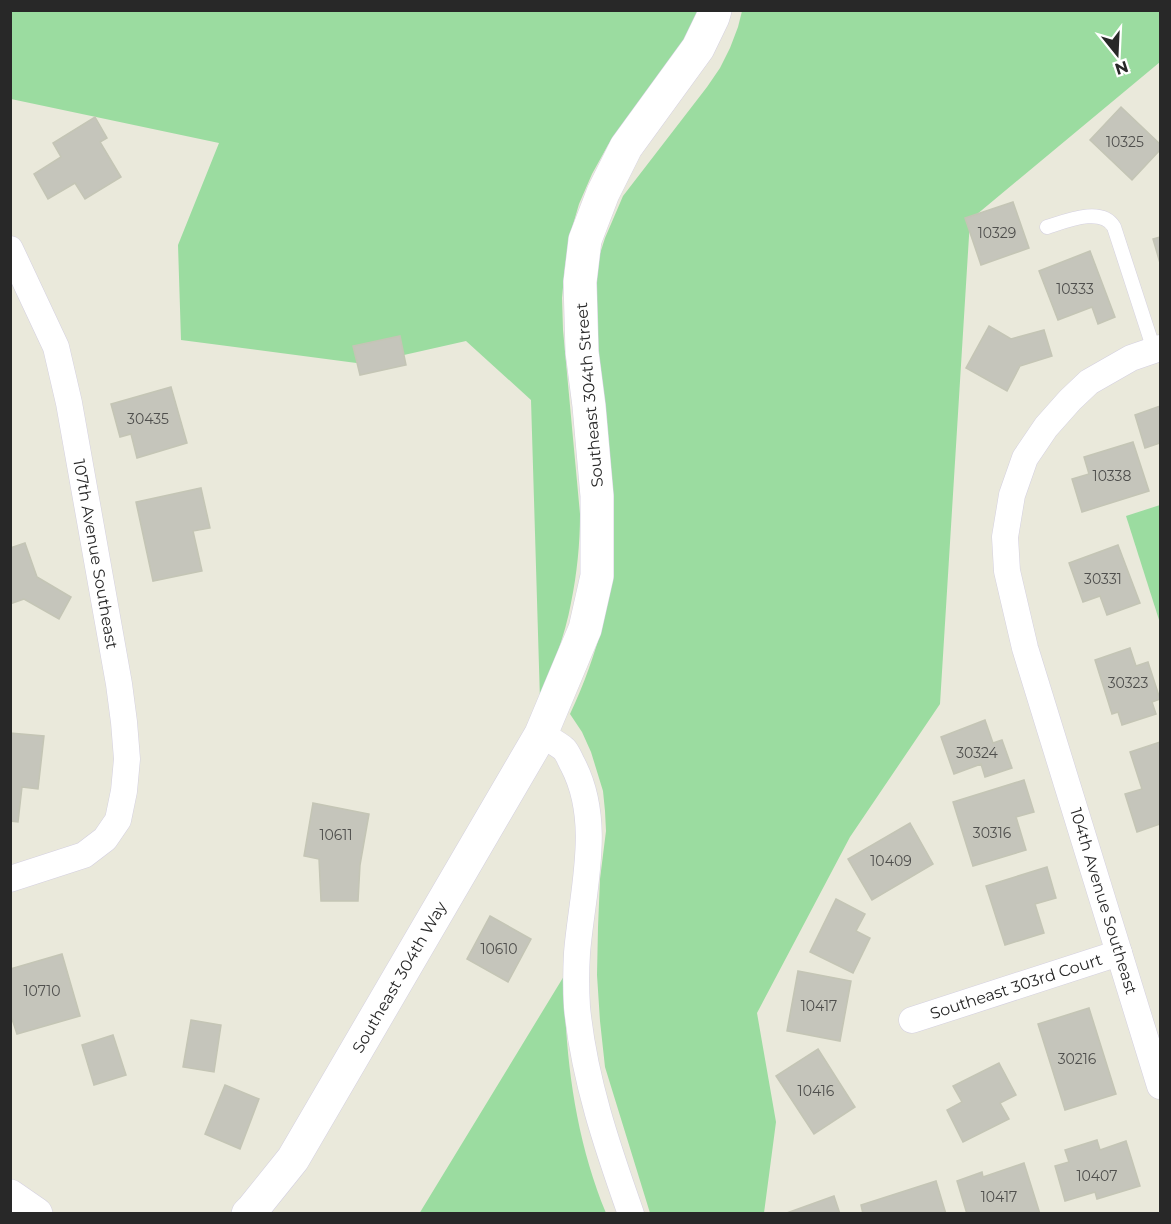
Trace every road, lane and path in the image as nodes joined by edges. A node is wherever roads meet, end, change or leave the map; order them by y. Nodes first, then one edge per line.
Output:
1 (715, 10) edge
2 (1047, 227) dead end
3 (10, 249) edge
4 (16, 278) edge
5 (1157, 349) edge
6 (541, 734) junction
7 (10, 879) edge
8 (1119, 953) junction
9 (912, 1020) dead end
10 (1161, 1086) edge
11 (10, 1196) edge
12 (36, 1214) edge
13 (248, 1214) edge
14 (631, 1214) edge

1 - 6 street, Southeast 304th Street
2 - 5 lane
3 - 4 street, 107th Avenue Southeast
4 - 7 street, 107th Avenue Southeast
5 - 8 street, 104th Avenue Southeast
6 - 13 street, Southeast 304th Way
6 - 14 street
8 - 9 street, Southeast 303rd Court
8 - 10 street, 104th Avenue Southeast
11 - 12 street

